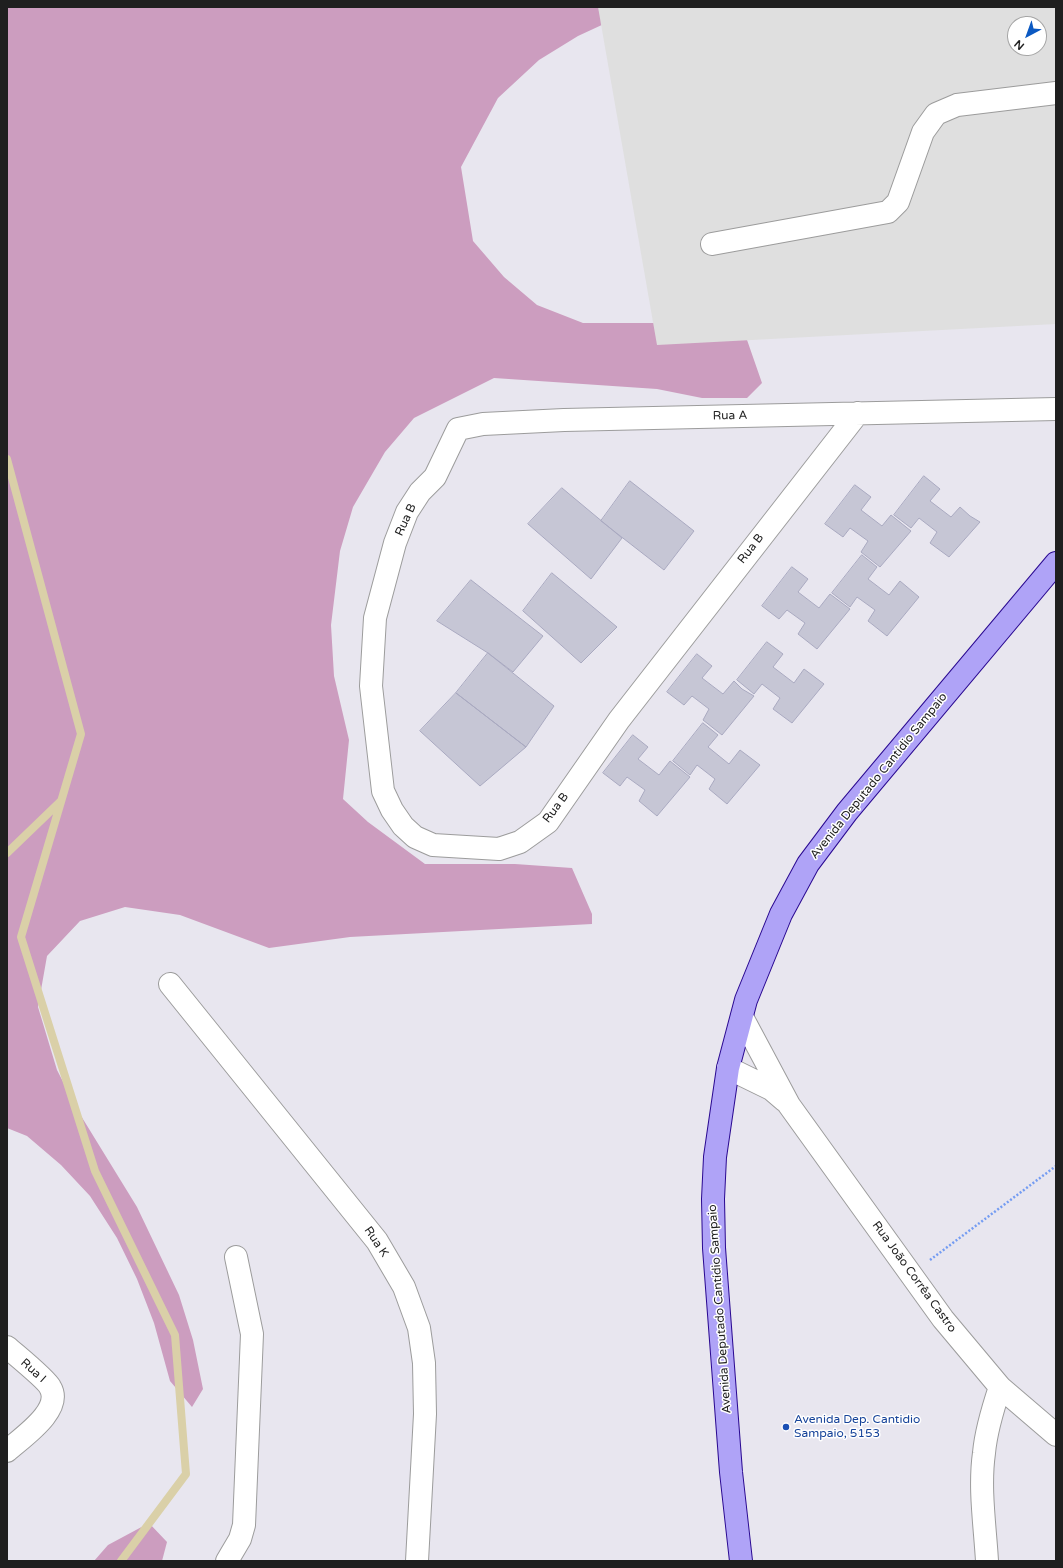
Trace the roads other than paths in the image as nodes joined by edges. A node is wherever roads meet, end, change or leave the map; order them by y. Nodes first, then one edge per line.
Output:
1 (1056, 93) edge
2 (712, 244) dead end
3 (1056, 409) edge
4 (858, 413) junction
5 (435, 477) joint
6 (1056, 563) edge
7 (170, 984) dead end
8 (742, 1017) junction
9 (728, 1068) junction
10 (789, 1104) junction
11 (236, 1257) dead end
12 (7, 1348) edge
13 (1000, 1387) junction
14 (1056, 1435) edge
15 (7, 1451) edge
16 (227, 1561) edge
17 (417, 1561) edge
18 (741, 1561) edge
19 (987, 1561) edge

1 - 2 street
3 - 4 street, Rua A
4 - 5 street, Rua A
4 - 5 street, Rua B
6 - 8 main road, Avenida Deputado Cantídio Sampaio
7 - 17 street, Rua K
8 - 9 main road, Avenida Deputado Cantídio Sampaio
8 - 10 street, Rua João Corrêa Castro
9 - 10 street, Rua João Corrêa Castro
9 - 18 main road, Avenida Deputado Cantídio Sampaio
10 - 13 street, Rua João Corrêa Castro
11 - 16 street
12 - 15 street, Rua I
13 - 14 street, Rua João Corrêa Castro
13 - 19 street

